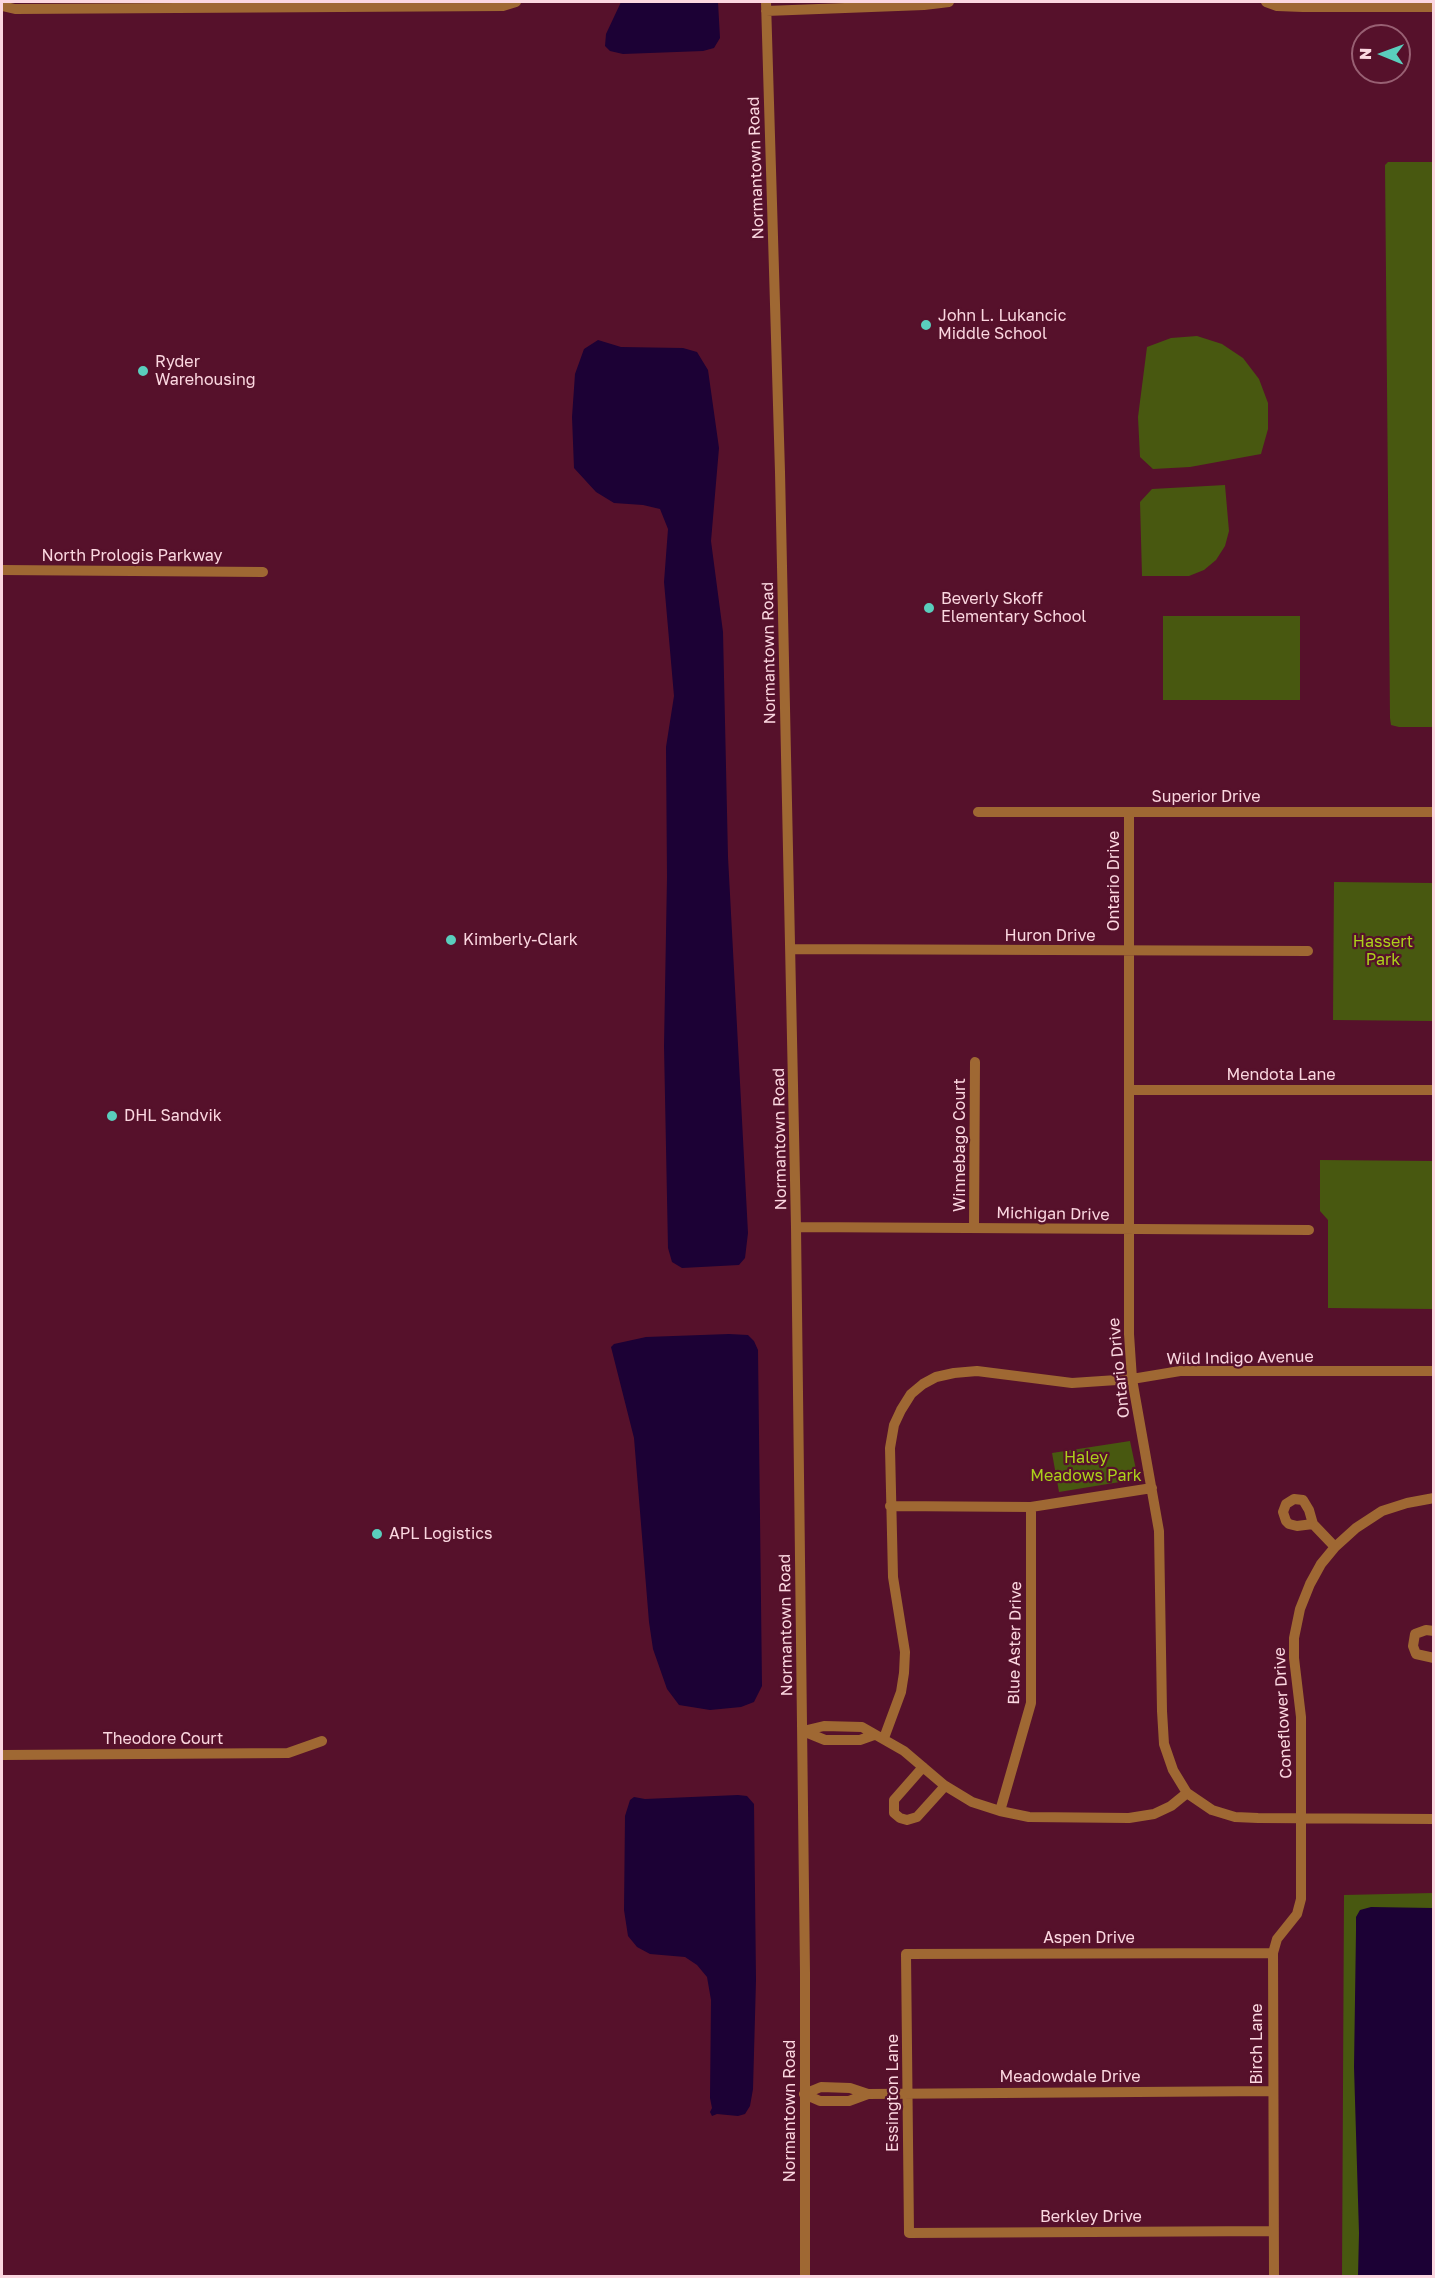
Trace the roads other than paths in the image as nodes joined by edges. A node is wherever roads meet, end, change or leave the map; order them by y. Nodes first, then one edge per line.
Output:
1 (516, 2) edge
2 (949, 2) edge
3 (1266, 2) edge
4 (2, 6) edge
5 (766, 6) edge
6 (1434, 7) edge
7 (2, 570) edge
8 (263, 572) dead end
9 (978, 812) dead end
10 (1129, 812) junction
11 (1434, 812) edge
12 (791, 949) junction
13 (1308, 951) dead end
14 (1128, 952) junction
15 (975, 1062) dead end
16 (1129, 1090) junction
17 (1434, 1090) edge
18 (796, 1227) junction
19 (974, 1228) junction
20 (1129, 1230) junction
21 (1309, 1230) dead end
22 (1434, 1371) edge
23 (1132, 1379) junction
24 (1152, 1488) junction
25 (1434, 1498) edge
26 (890, 1506) junction
27 (1031, 1507) junction
28 (1313, 1524) dead end
29 (1335, 1547) junction
30 (1434, 1631) edge
31 (1434, 1658) edge
32 (802, 1731) junction
33 (879, 1737) junction
34 (322, 1741) dead end
35 (2, 1755) edge
36 (923, 1767) junction
37 (945, 1786) junction
38 (1187, 1793) junction
39 (1000, 1811) junction
40 (1434, 1819) edge
41 (1301, 1820) junction
42 (1272, 1953) junction
43 (906, 1954) joint
44 (1272, 2091) junction
45 (804, 2094) junction
46 (908, 2094) junction
47 (1273, 2231) junction
48 (909, 2232) joint
49 (805, 2277) edge
50 (1274, 2277) edge

1 - 4 street
2 - 5 street
3 - 6 street
5 - 12 street, Normantown Road
7 - 8 street, North Prologis Parkway
9 - 10 street, Superior Drive
10 - 11 street, Superior Drive
10 - 14 street, Ontario Drive
12 - 14 street, Huron Drive
12 - 18 street, Normantown Road
13 - 14 street, Huron Drive
14 - 16 street, Ontario Drive
15 - 19 street, Winnebago Court
16 - 17 street, Mendota Lane
16 - 20 street, Ontario Drive
18 - 19 street, Michigan Drive
18 - 32 street, Normantown Road
19 - 20 street, Michigan Drive
20 - 21 street, Michigan Drive
20 - 23 street, Ontario Drive
22 - 23 street, Wild Indigo Avenue
23 - 24 street, Ontario Drive
23 - 26 street, Wild Indigo Avenue
24 - 27 street
24 - 38 street, Ontario Drive
25 - 29 street, Coneflower Drive
26 - 27 street
26 - 33 street
27 - 39 street, Blue Aster Drive
28 - 29 street
29 - 41 street, Coneflower Drive
30 - 31 street
32 - 33 street
32 - 45 street, Normantown Road
33 - 36 street
34 - 35 street, Theodore Court
36 - 37 street
36 - 37 street
37 - 39 street
38 - 39 street
38 - 41 street, Ontario Drive
40 - 41 street, Ontario Drive
41 - 42 street, Birch Lane
42 - 43 street, Aspen Drive
42 - 44 street, Birch Lane
43 - 46 street, Essington Lane
44 - 46 street, Meadowdale Drive
44 - 47 street, Birch Lane
45 - 46 street, Meadowdale Drive
45 - 49 street, Normantown Road
46 - 48 street, Essington Lane
47 - 48 street, Berkley Drive
47 - 50 street, Birch Lane

